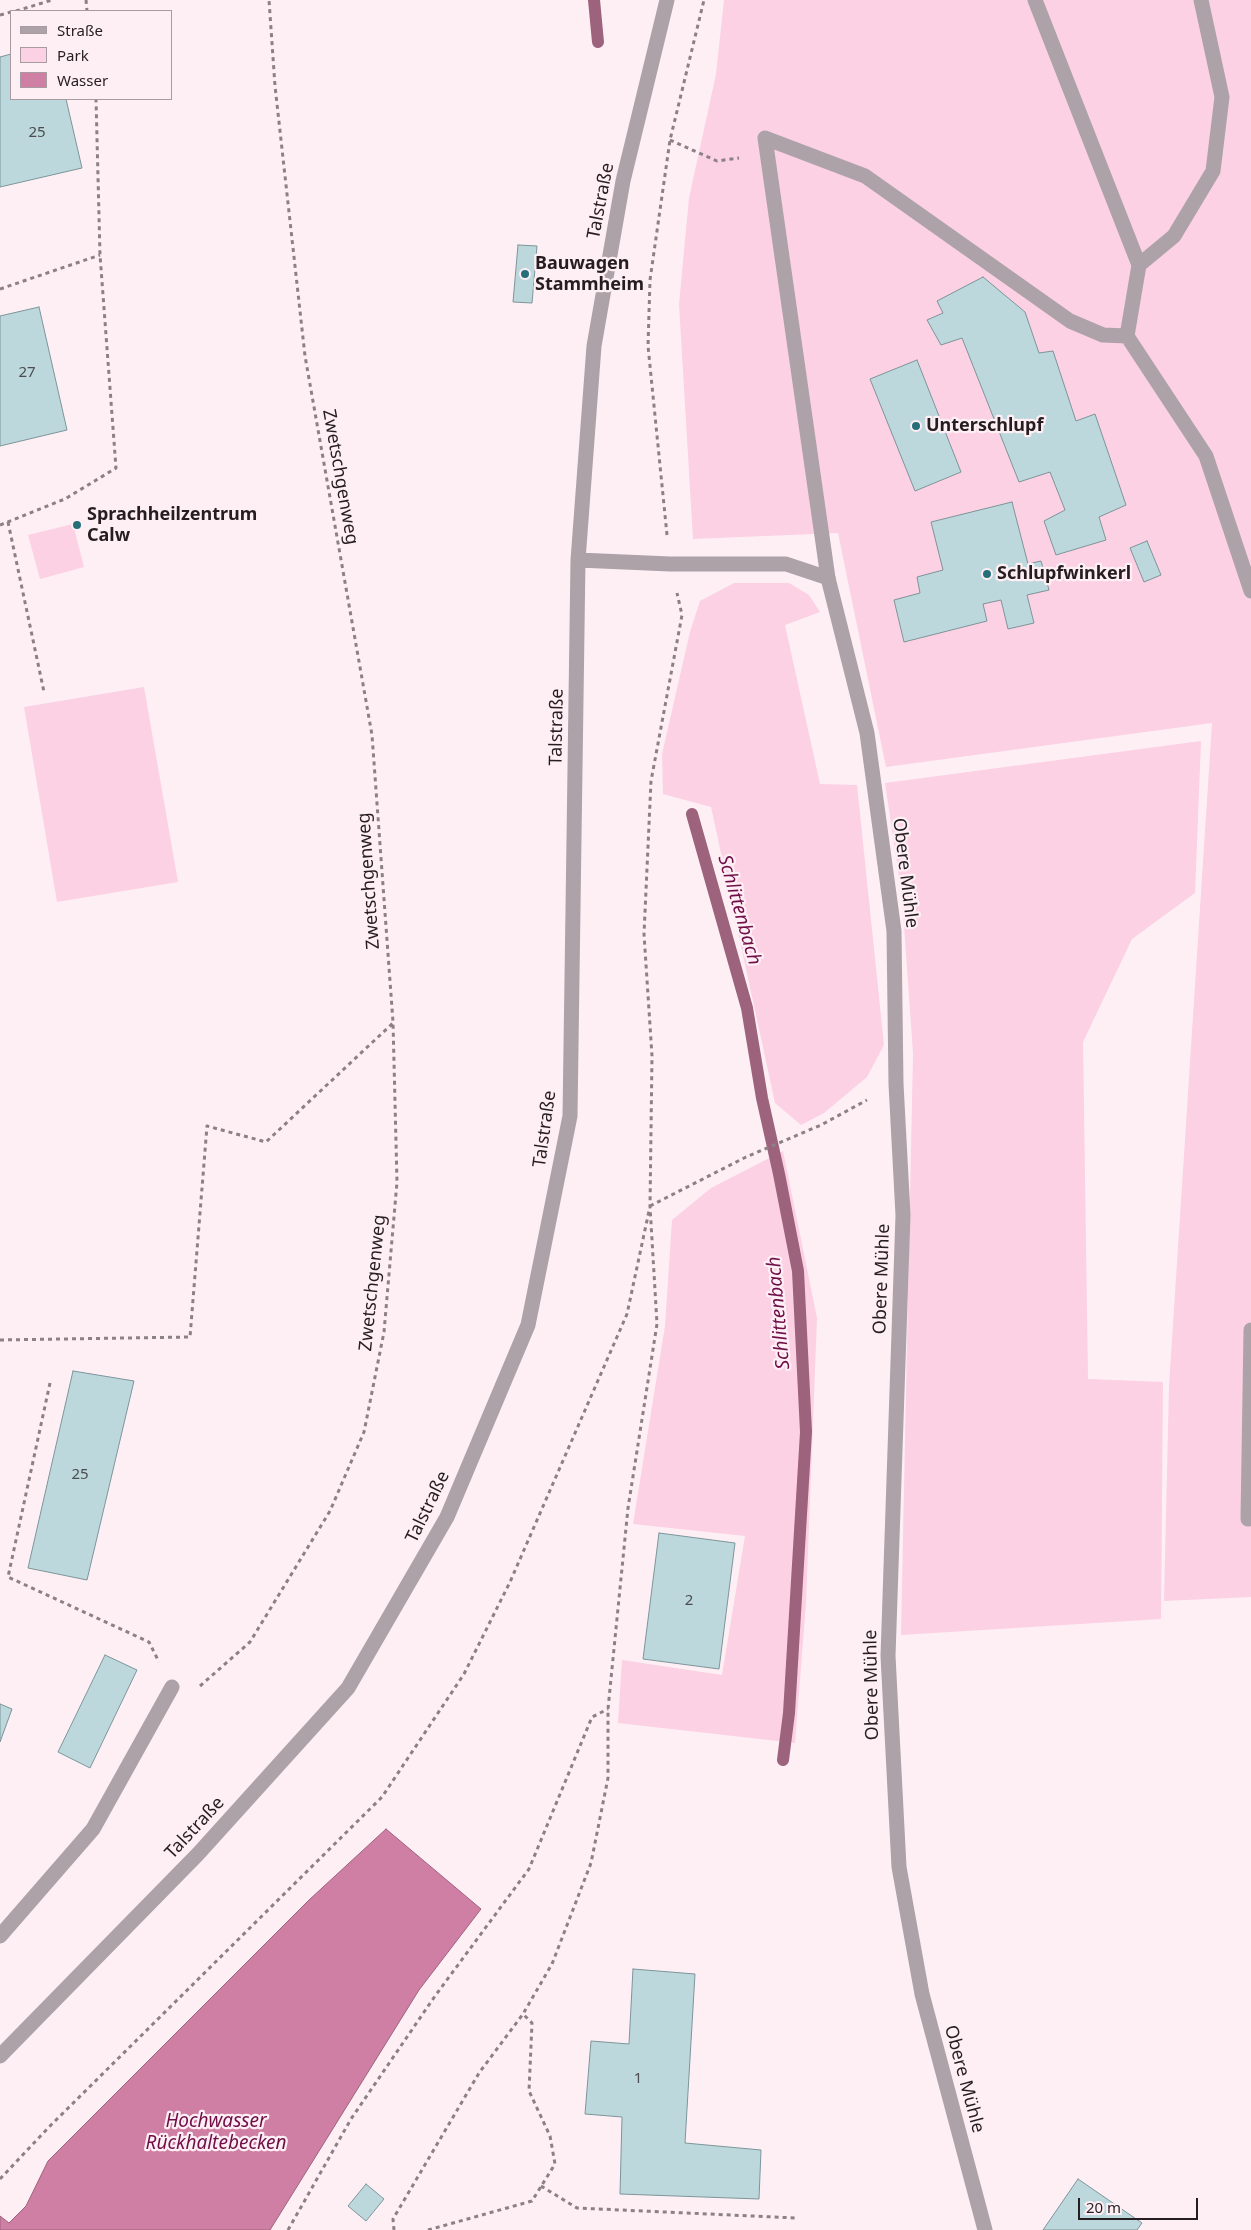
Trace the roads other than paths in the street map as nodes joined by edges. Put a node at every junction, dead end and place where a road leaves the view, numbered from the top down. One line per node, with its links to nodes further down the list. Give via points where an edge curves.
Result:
1 (667, 0): 6 (street, Talstraße, via 623,181 594,346)
2 (1036, 0): 4 (street)
3 (1201, 0): 4 (street, via 1222,97 1213,171 1174,236)
4 (1139, 265): 5 (street)
5 (1127, 336): 7 (street, Obere Mühle, via 1103,335 1070,320 865,176 766,138); 8 (street, via 1206,456)
6 (578, 560): 7 (street, via 786,564); 13 (street, Talstraße, via 570,1116 528,1325 447,1517 348,1688 198,1854)
7 (828, 578): 14 (street, Obere Mühle, via 867,733 894,931 896,1084 903,1215 888,1656 898,1867 922,1994)
8 (1251, 591)
9 (1251, 1330): 10 (street)
10 (1248, 1519)
11 (172, 1687): 12 (street, via 93,1829)
12 (0, 1936)
13 (0, 2056)
14 (984, 2230)

